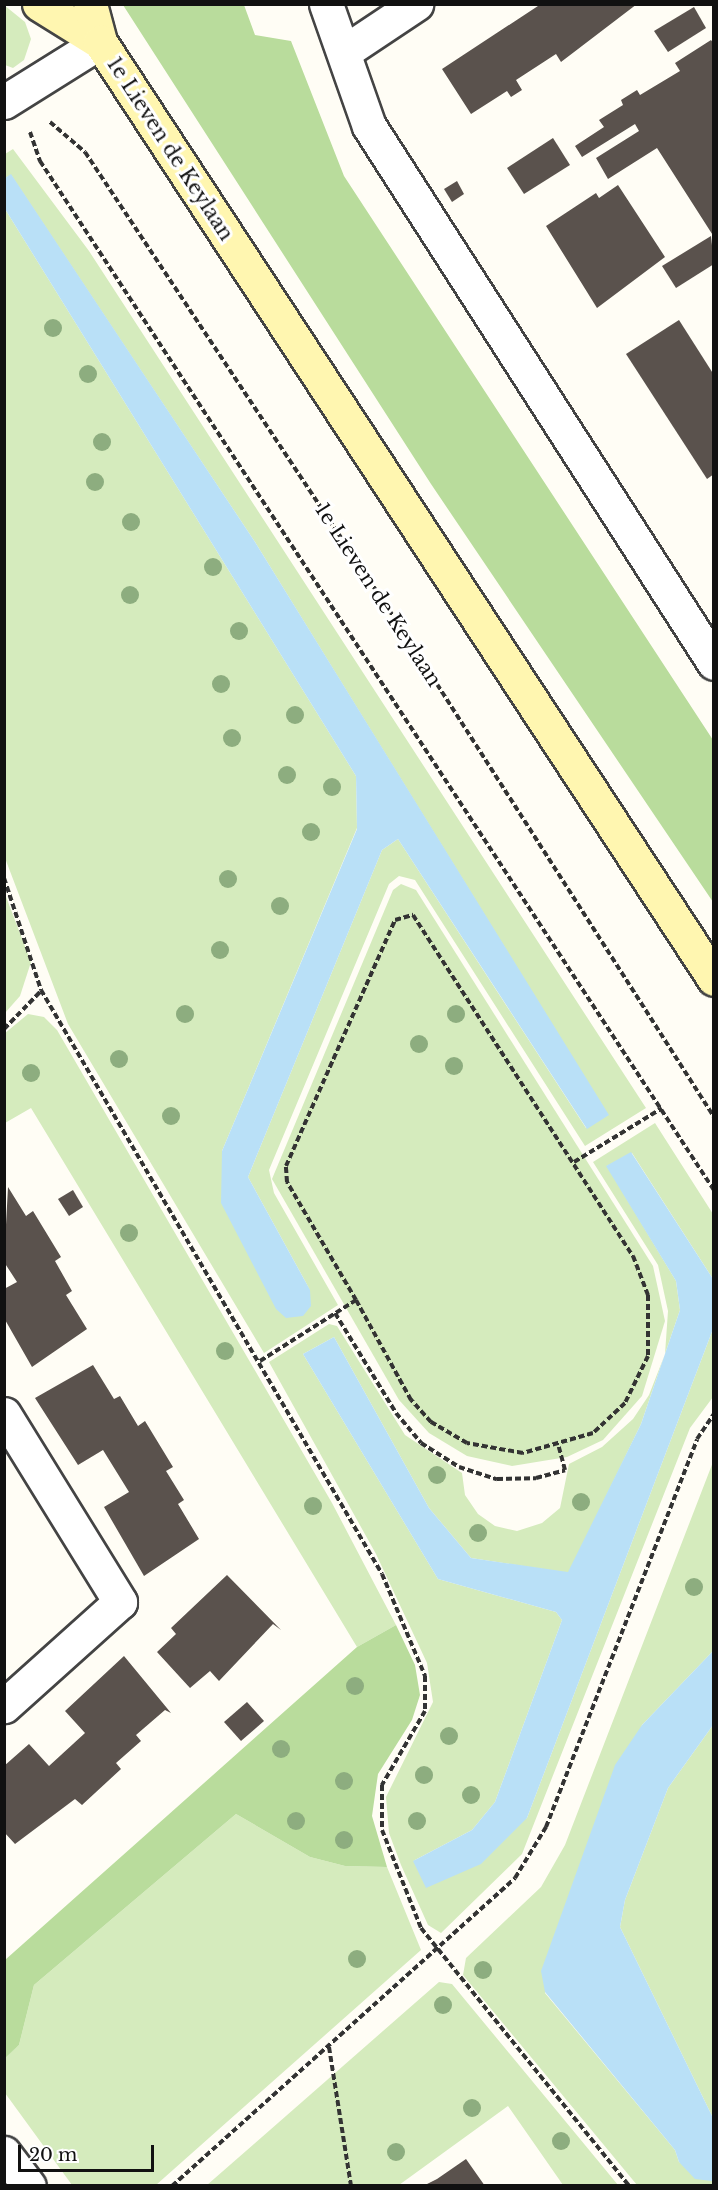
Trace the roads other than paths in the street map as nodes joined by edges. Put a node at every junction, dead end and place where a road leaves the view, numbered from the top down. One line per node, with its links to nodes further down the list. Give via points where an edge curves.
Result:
1 (39, 4): 5 (main road, 1e Lieven de Keylaan)
2 (90, 4): 5 (main road, 1e Lieven de Keylaan)
3 (326, 4): 6 (street)
4 (416, 4): 6 (street)
5 (100, 42): 7 (street); 9 (main road, 1e Lieven de Keylaan)
6 (344, 52): 8 (street, via 369,126)
7 (11, 98)
8 (714, 663)
9 (714, 979)
10 (4, 1414): 11 (street, via 120,1602)
11 (4, 1706)
12 (4, 2153): 13 (street)
13 (29, 2186)

